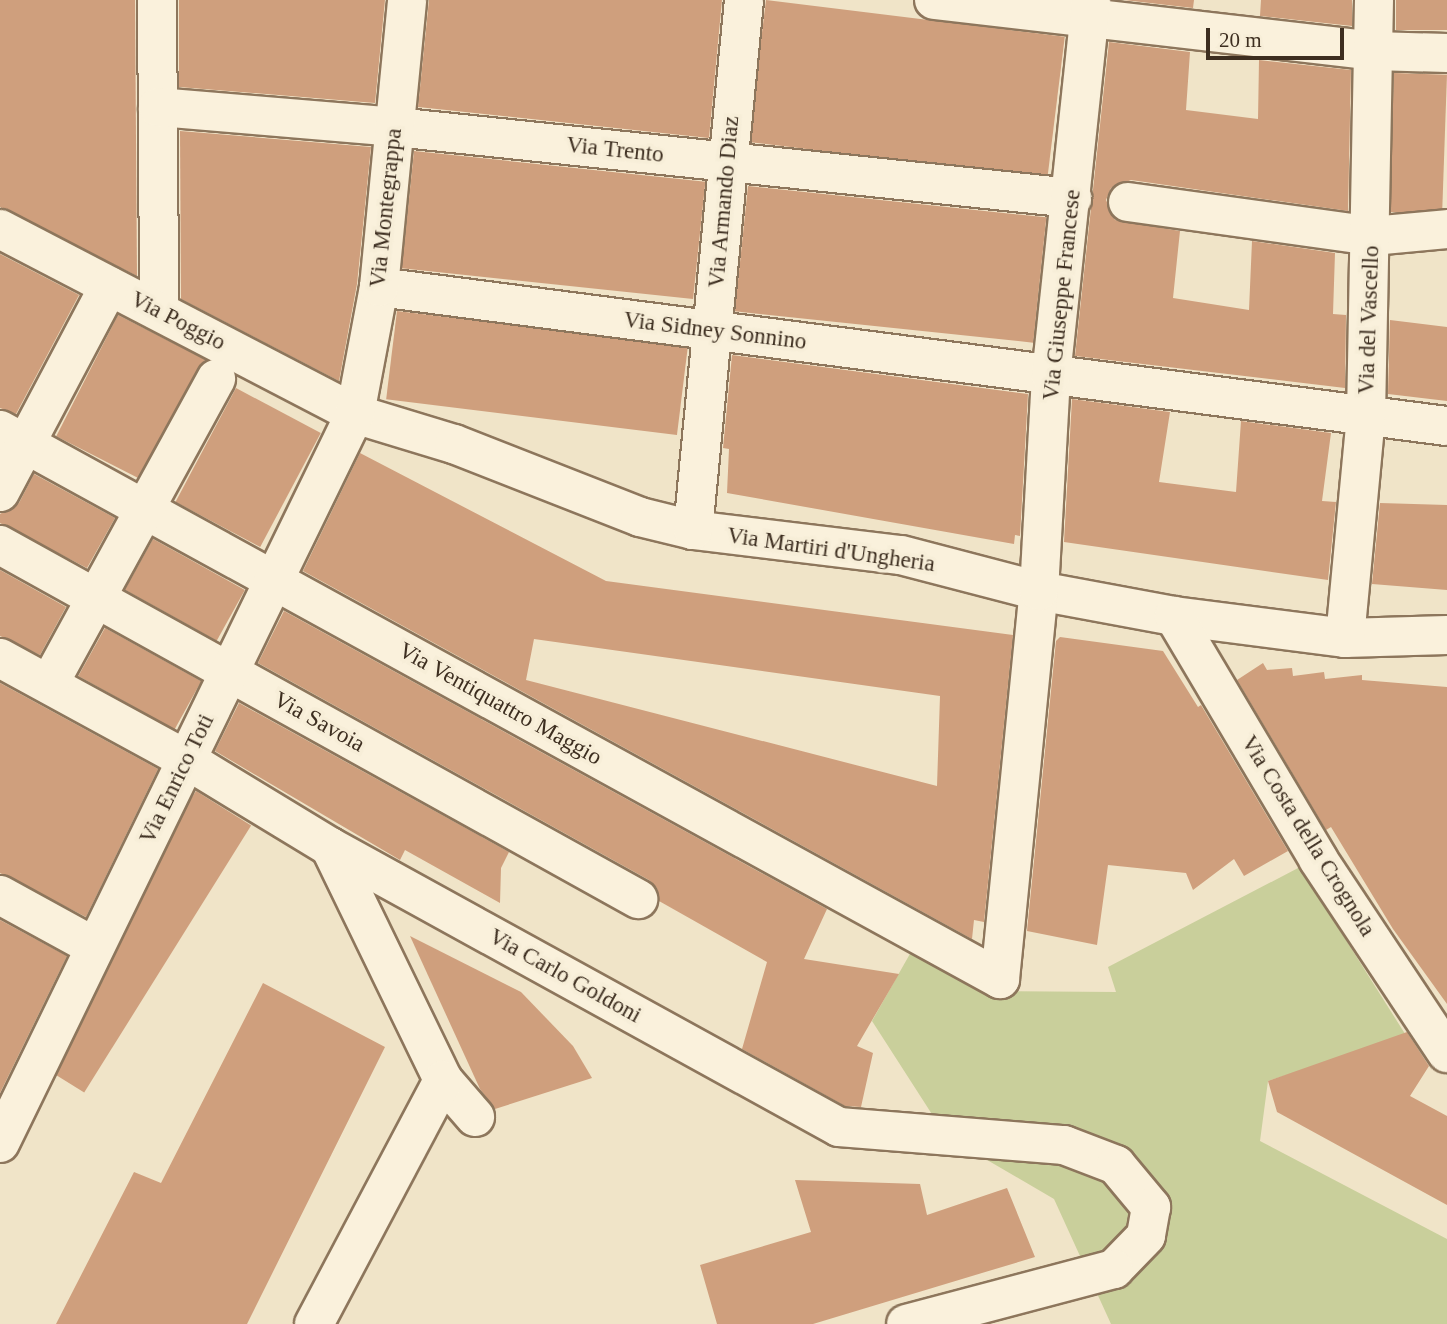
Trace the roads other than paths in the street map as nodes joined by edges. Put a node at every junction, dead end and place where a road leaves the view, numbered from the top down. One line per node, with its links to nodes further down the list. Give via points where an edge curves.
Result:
1 (157, 0): 9 (street)
2 (407, 0): 10 (street, Via Montegrappa)
3 (744, 0): 11 (street, Via Armando Diaz)
4 (934, 0): 6 (street)
5 (1374, 0): 7 (street, Via del Vascello)
6 (1090, 10): 7 (street); 12 (street, Via Giuseppe Francese)
7 (1374, 51): 8 (street); 16 (street, Via del Vascello)
8 (1447, 53)
9 (158, 107): 10 (street, Via Trento); 19 (street)
10 (395, 127): 11 (street, Via Trento); 18 (street, Via Montegrappa)
11 (726, 162): 12 (street, Via Trento); 20 (street, Via Armando Diaz)
12 (1072, 198): 21 (street, Via Giuseppe Francese)
13 (1128, 202): 16 (street)
14 (0, 229): 17 (street, Via Poggio)
15 (1447, 229): 16 (street)
16 (1372, 236): 24 (street, Via del Vascello)
17 (109, 286): 19 (street, Via Poggio); 26 (street)
18 (379, 288): 20 (street, Via Sidney Sonnino); 23 (street, Via Montegrappa)
19 (159, 311): 23 (street, Via Poggio)
20 (712, 331): 21 (street, Via Sidney Sonnino); 29 (street, Via Armando Diaz)
21 (1051, 376): 24 (street, Via Sidney Sonnino); 32 (street, Via Giuseppe Francese)
22 (216, 379): 28 (street)
23 (355, 415): 29 (street, Via Martiri d'Ungheria, via 454,444 640,517); 31 (street, Via Enrico Toti)
24 (1366, 416): 25 (street, Via Sidney Sonnino); 36 (street, Via del Vascello)
25 (1447, 426)
26 (13, 437): 27 (street); 28 (street, Via Ventiquattro Maggio)
27 (0, 492)
28 (144, 509): 31 (street, Via Ventiquattro Maggio); 33 (street)
29 (694, 530): 32 (street, Via Martiri d'Ungheria, via 901,555)
30 (0, 545): 33 (street, Via Savoia)
31 (274, 580): 38 (street, Via Enrico Toti); 45 (street, Via Ventiquattro Maggio)
32 (1039, 591): 34 (street, Via Martiri d'Ungheria); 45 (street, Via Giuseppe Francese)
33 (97, 598): 38 (street, Via Savoia); 39 (street)
34 (1174, 616): 36 (street, Via Martiri d'Ungheria); 46 (street, Via Costa della Crognola, via 1318,859)
35 (1447, 635): 36 (street, Via Martiri d'Ungheria)
36 (1345, 638)
37 (0, 658): 39 (street, Via Carlo Goldoni)
38 (230, 672): 40 (street, Via Enrico Toti); 43 (street, Via Savoia)
39 (49, 684): 40 (street, Via Carlo Goldoni)
40 (187, 760): 41 (street, Via Carlo Goldoni); 44 (street, Via Enrico Toti)
41 (330, 847): 48 (street); 52 (street, Via Carlo Goldoni, via 839,1127 1064,1145 1116,1165 1151,1207 1146,1236 1114,1269)
42 (0, 895): 44 (street)
43 (638, 900)
44 (95, 947): 47 (street, Via Enrico Toti)
45 (1000, 979)
46 (1447, 1053)
47 (14, 1077): 50 (street, Via Enrico Toti)
48 (443, 1080): 49 (street); 51 (street)
49 (475, 1117)
50 (0, 1143)
51 (314, 1324)
52 (906, 1324)

